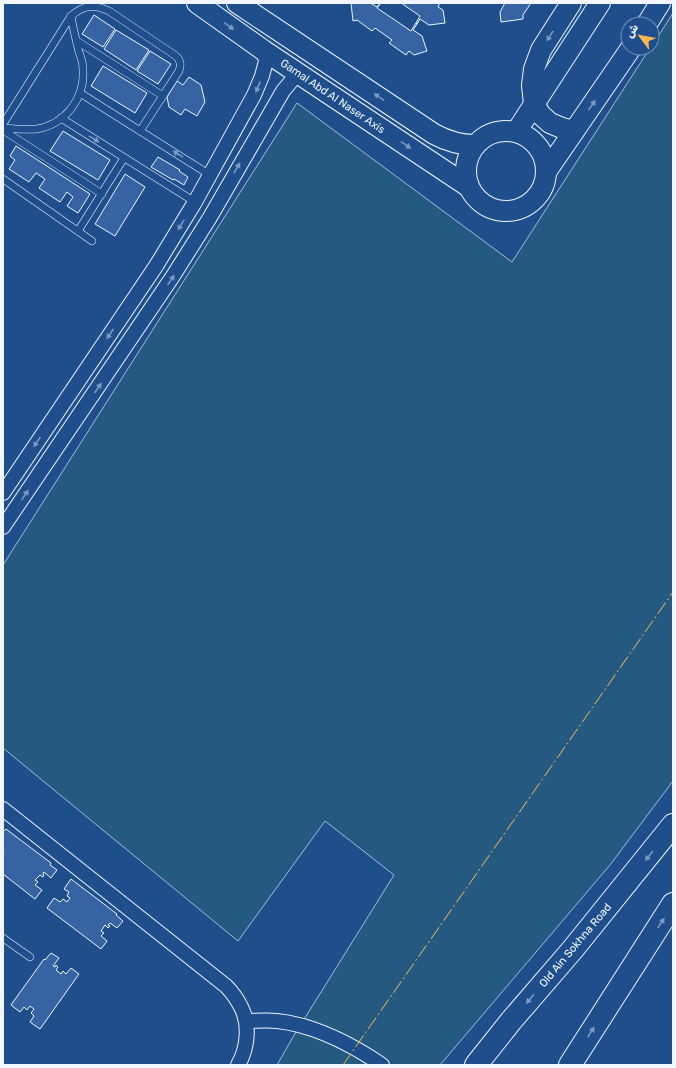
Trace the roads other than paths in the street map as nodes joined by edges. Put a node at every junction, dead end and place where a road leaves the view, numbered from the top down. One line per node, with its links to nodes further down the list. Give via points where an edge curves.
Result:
1 (197, 3): 9 (street, Gamal Abd Al Naser Axis, one-way to 9)
2 (237, 3): 21 (street, one-way to 2, via 454,143 434,134)
3 (571, 3): 14 (street, one-way to 14, via 541,50 534,69)
4 (600, 3): 14 (street)
5 (660, 3): 7 (street)
6 (70, 16): 8 (lane); 13 (lane, via 79,9 89,6 100,7 176,56 180,63 179,71); 16 (lane)
7 (652, 16)
8 (76, 41): 12 (lane, via 83,68); 13 (lane)
9 (263, 50): 11 (street, Gamal Abd Al Naser Axis); 24 (street, one-way to 24, via 266,61 262,76)
10 (626, 56): 19 (street, one-way to 10)
11 (301, 75): 26 (street, Gamal Abd Al Naser Axis, one-way to 26); 32 (street, one-way to 11, via 173,276 283,91 293,79)
12 (80, 93): 15 (lane, via 76,102); 18 (lane)
13 (163, 96): 18 (lane)
14 (534, 104): 19 (street, via 550,123); 20 (street)
15 (61, 118): 17 (lane, via 53,124 35,129); 22 (lane, one-way to 22)
16 (3, 124)
17 (3, 129): 27 (lane)
18 (140, 131): 24 (lane, one-way to 18)
19 (574, 131): 23 (street)
20 (516, 132): 21 (street, via 489,134); 23 (street, via 538,146)
21 (475, 145): 26 (street, via 467,161 466,179)
22 (124, 158): 27 (lane); 28 (lane)
23 (546, 172): 26 (street, via 536,196 530,203 514,210 487,207)
24 (210, 176): 28 (street)
25 (3, 178): 29 (lane)
26 (469, 187)
27 (102, 194): 29 (lane)
28 (195, 202): 31 (street, one-way to 31, via 152,272)
29 (78, 231): 30 (lane)
30 (92, 241)
31 (3, 492)
32 (3, 527)
33 (4, 810): 38 (street, via 226,986 242,1008)
34 (673, 825): 41 (main road, Old Ain Sokhna Road, one-way to 41)
35 (673, 904): 42 (main road, one-way to 35)
36 (3, 938): 37 (lane)
37 (30, 957)
38 (246, 1021): 39 (street, via 245,1048); 40 (street, via 276,1021 302,1026 352,1046)
39 (238, 1065)
40 (382, 1065)
41 (476, 1065)
42 (570, 1065)

